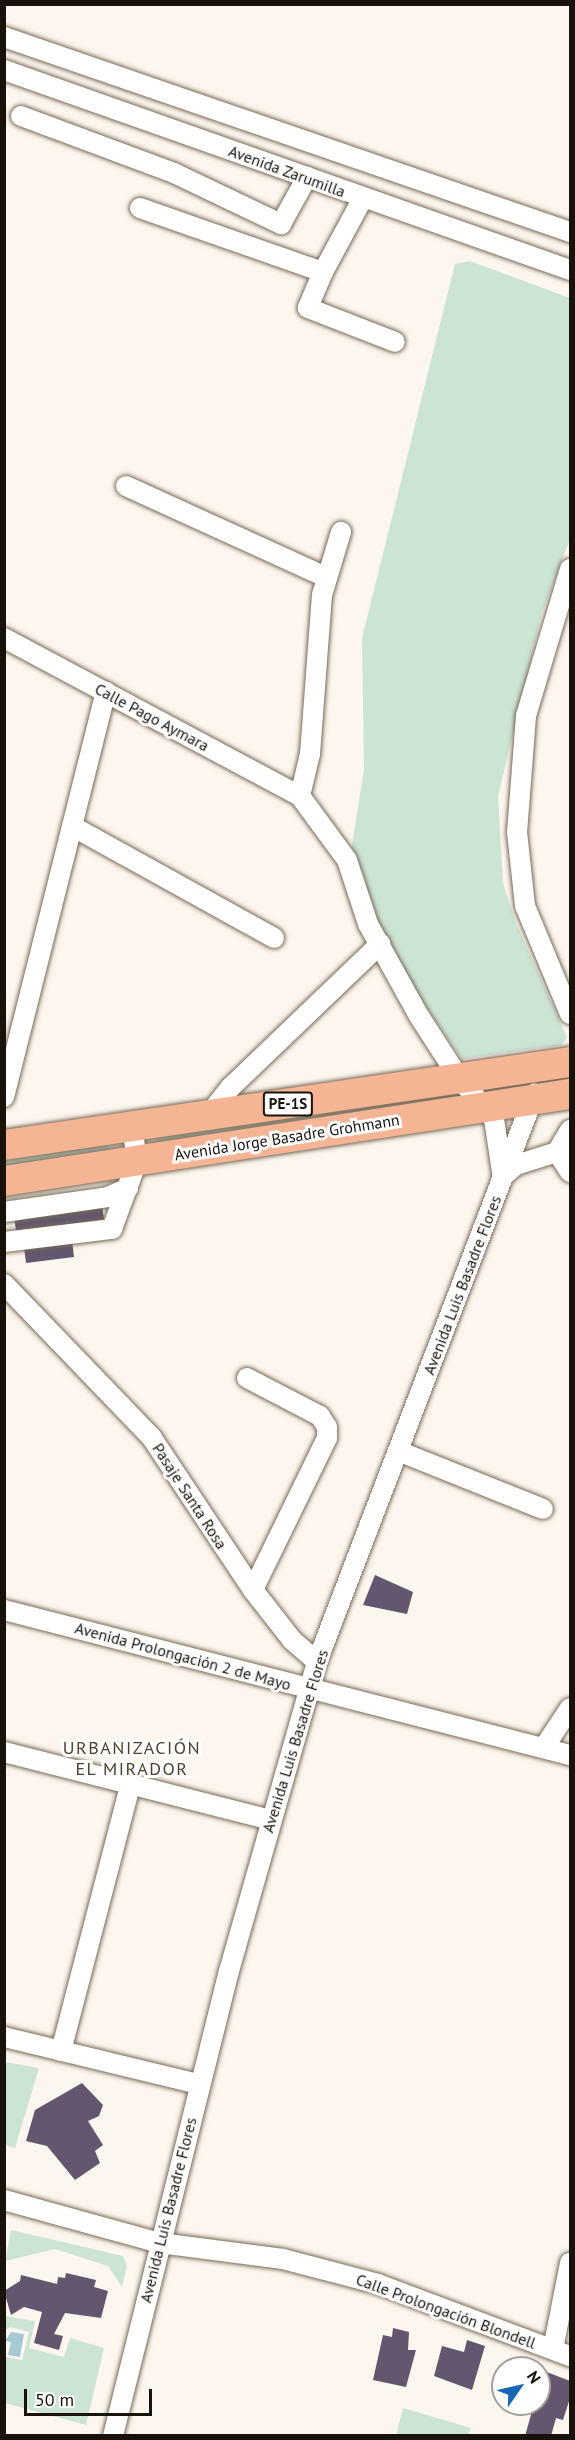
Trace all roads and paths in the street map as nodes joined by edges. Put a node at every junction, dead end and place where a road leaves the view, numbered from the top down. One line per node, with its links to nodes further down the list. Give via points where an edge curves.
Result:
1 (4, 37): 7 (street, Avenida Zarumilla)
2 (4, 70): 4 (street, Avenida Zarumilla)
3 (21, 116): 4 (street, via 174,173 281,224)
4 (307, 177): 5 (street, Avenida Zarumilla)
5 (363, 198): 8 (street, Avenida Zarumilla); 9 (street)
6 (141, 208): 9 (street)
7 (570, 232)
8 (570, 270)
9 (323, 272): 10 (street, via 308,308)
10 (395, 342)
11 (126, 486): 14 (street)
12 (341, 532): 14 (street)
13 (570, 569): 21 (street, via 526,716 518,832 525,906)
14 (326, 577): 17 (street, via 310,754)
15 (4, 638): 16 (street, Calle Pago Aymara)
16 (106, 692): 17 (street, Calle Pago Aymara); 18 (street)
17 (300, 796): 20 (street, via 346,860)
18 (72, 826): 19 (street); 26 (street)
19 (274, 938)
20 (380, 945): 24 (street); 29 (street, via 231,1087)
21 (570, 1014)
22 (570, 1062): 23 (highway, Avenida Jorge Basadre Grohmann / PE-1S)
23 (529, 1068): 24 (highway, Avenida Jorge Basadre Grohmann / PE-1S); 27 (street)
24 (459, 1078): 28 (street); 29 (highway, Avenida Jorge Basadre Grohmann / PE-1S)
25 (570, 1094): 27 (highway, Avenida Jorge Basadre Grohmann / PE-1S)
26 (4, 1097)
27 (537, 1099): 28 (highway, Avenida Jorge Basadre Grohmann / PE-1S); 36 (street, Avenida Luis Basadre Flores)
28 (484, 1107): 34 (highway, Avenida Jorge Basadre Grohmann / PE-1S); 36 (street, via 499,1137)
29 (208, 1116): 30 (highway, Avenida Jorge Basadre Grohmann / PE-1S)
30 (132, 1127): 32 (highway, Avenida Jorge Basadre Grohmann / PE-1S); 34 (street)
31 (570, 1131): 33 (street)
32 (4, 1145)
33 (557, 1152): 35 (street); 36 (street, via 516,1165)
34 (137, 1161): 37 (highway, Avenida Jorge Basadre Grohmann / PE-1S); 38 (street)
35 (570, 1172)
36 (502, 1177): 43 (street, Avenida Luis Basadre Flores)
37 (4, 1181)
38 (128, 1188): 39 (street, via 108,1197); 40 (street, via 117,1224 106,1233)
39 (4, 1212)
40 (4, 1242)
41 (4, 1284): 45 (street, Pasaje Santa Rosa, via 152,1438)
42 (247, 1378): 45 (street, via 321,1416 327,1427 327,1438)
43 (399, 1450): 44 (street); 47 (street, Avenida Luis Basadre Flores)
44 (543, 1509)
45 (253, 1590): 47 (street, Pasaje Santa Rosa, via 292,1640)
46 (4, 1610): 48 (street, Avenida Prolongación 2 de Mayo)
47 (317, 1662): 48 (street, Avenida Luis Basadre Flores)
48 (309, 1690): 50 (street, Avenida Prolongación 2 de Mayo); 54 (street, Avenida Luis Basadre Flores)
49 (570, 1708): 50 (street)
50 (544, 1746): 52 (street, Avenida Prolongación 2 de Mayo)
51 (4, 1752): 53 (street)
52 (570, 1755)
53 (131, 1783): 54 (street); 56 (street)
54 (271, 1820): 57 (street, Avenida Luis Basadre Flores)
55 (4, 2037): 56 (street)
56 (62, 2051): 57 (street)
57 (199, 2084): 59 (street, Avenida Luis Basadre Flores)
58 (4, 2200): 59 (street, Calle Prolongación Blondell)
59 (160, 2243): 61 (street, Calle Prolongación Blondell, via 283,2259 378,2284); 62 (street, Avenida Luis Basadre Flores)
60 (570, 2263): 61 (street)
61 (562, 2352)
62 (113, 2436)

